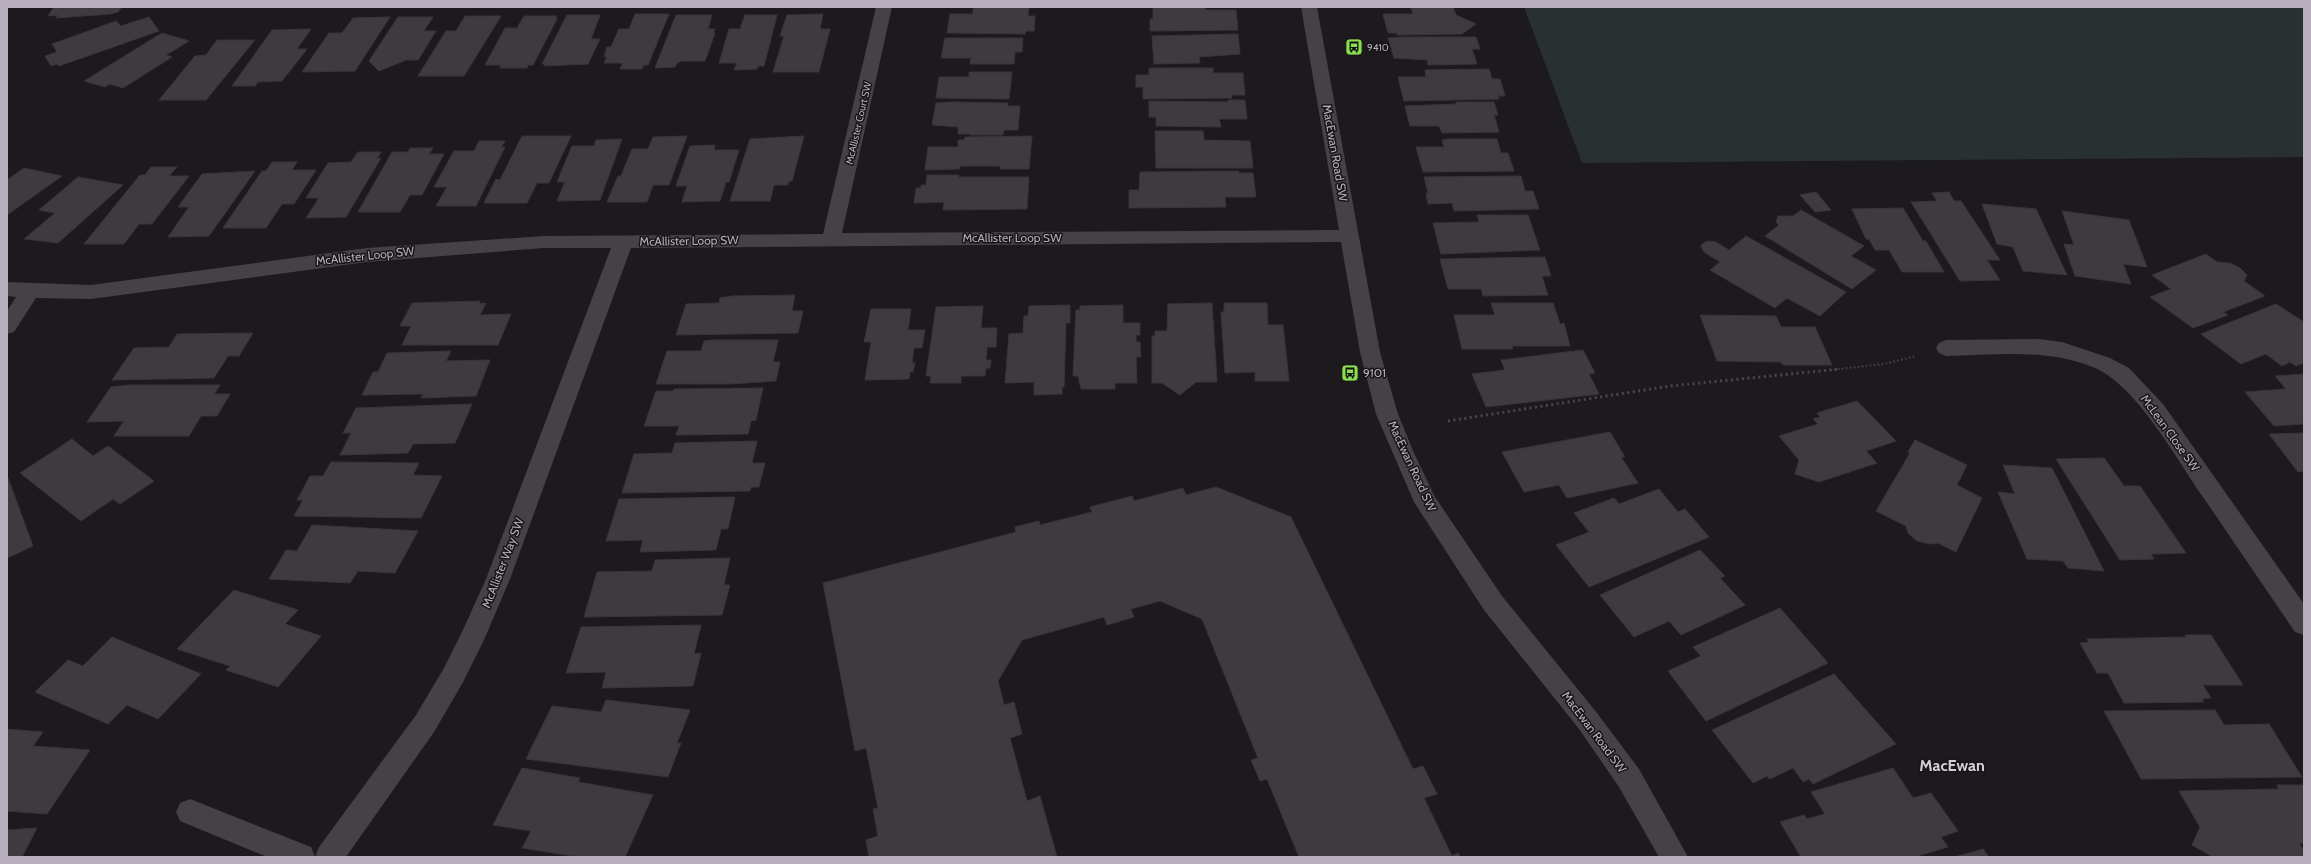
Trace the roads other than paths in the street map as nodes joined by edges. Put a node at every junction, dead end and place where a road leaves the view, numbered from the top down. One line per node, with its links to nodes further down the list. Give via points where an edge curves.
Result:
1 (884, 7): 4 (street, McAllister Court SW)
2 (1310, 7): 3 (street, MacEwan Road SW)
3 (1350, 236): 4 (street, McAllister Loop SW); 14 (street, MacEwan Road SW, via 1370,352 1387,414 1426,502 1493,603 1588,721 1629,778)
4 (831, 239): 5 (street, McAllister Loop SW)
5 (622, 242): 7 (street, McAllister Loop SW, via 544,242 425,250 345,258 91,292); 13 (street, McAllister Way SW, via 498,579 477,628 453,677 422,728)
6 (7, 288): 7 (street, McAllister Loop SW)
7 (30, 291): 8 (street)
8 (7, 327)
9 (1946, 348): 10 (street, McLean Close SW, via 2039,347 2062,350 2103,363 2122,374 2156,410)
10 (2304, 624)
11 (190, 812): 12 (street)
12 (301, 857)
13 (329, 857)
14 (1674, 857)

